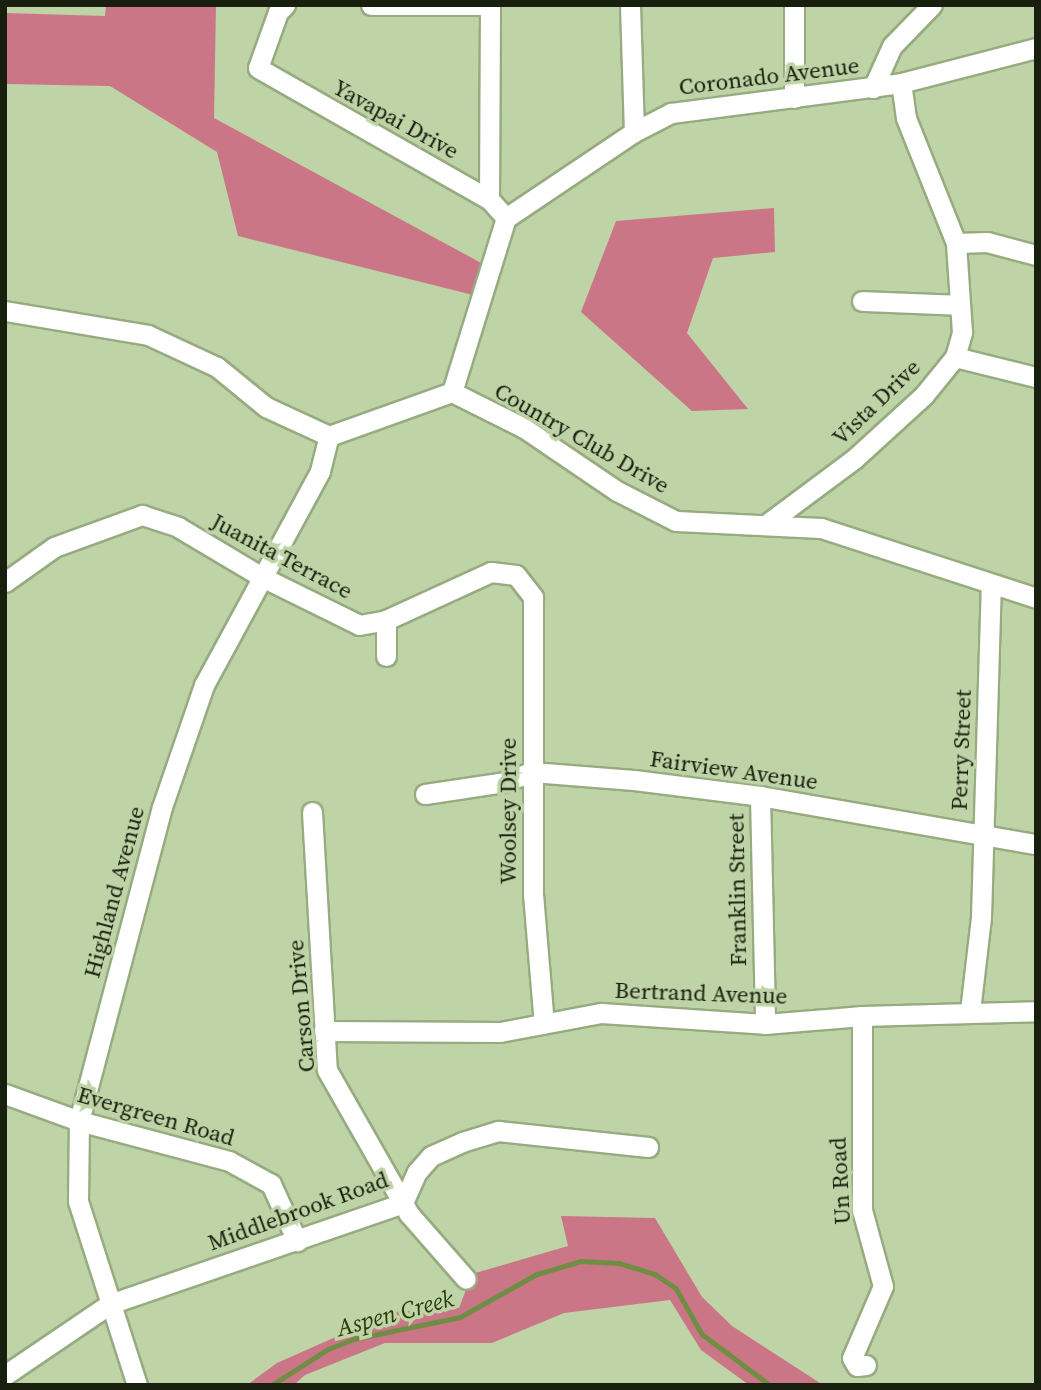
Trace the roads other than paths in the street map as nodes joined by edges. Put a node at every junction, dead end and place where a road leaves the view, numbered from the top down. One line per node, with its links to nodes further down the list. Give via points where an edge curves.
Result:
1 (285, 5): 12 (street, Yavapai Drive, via 278,12 258,68)
2 (371, 5): 3 (street)
3 (490, 5): 12 (street)
4 (630, 5): 11 (street)
5 (794, 5): 10 (street)
6 (932, 5): 9 (street, via 892,47)
7 (1034, 49): 8 (street, Coronado Avenue)
8 (901, 83): 9 (street, Coronado Avenue); 14 (street, Vista Drive, via 906,118)
9 (873, 88): 10 (street, Coronado Avenue)
10 (794, 99): 11 (street, Coronado Avenue, via 671,113)
11 (634, 132): 13 (street, Coronado Avenue)
12 (489, 199): 13 (street, Yavapai Drive)
13 (506, 218): 21 (street)
14 (956, 243): 15 (street, via 987,242); 17 (street, Vista Drive)
15 (1036, 256)
16 (862, 301): 17 (street)
17 (960, 305): 19 (street, Vista Drive, via 962,332)
18 (5, 311): 22 (street, via 148,335 217,367 266,407)
19 (954, 357): 20 (street); 23 (street, Vista Drive, via 924,395 854,459)
20 (1036, 377)
21 (452, 392): 22 (street); 23 (street, Country Club Drive, via 524,428 617,491 676,521 715,526)
22 (329, 436): 24 (street, Highland Avenue, via 320,471)
23 (768, 523): 26 (street, Country Club Drive, via 821,528)
24 (262, 577): 25 (street, Juanita Terrace, via 178,527 142,515 54,547); 29 (street, Juanita Terrace, via 359,625); 44 (street, Highland Avenue, via 204,685 162,807)
25 (5, 582)
26 (990, 585): 28 (street, Country Club Drive); 35 (street, Perry Street)
27 (533, 597): 29 (street, Juanita Terrace, via 516,575 491,572); 31 (street, Woolsey Drive)
28 (1036, 598)
29 (386, 620): 30 (street)
30 (386, 656)
31 (532, 772): 32 (street, Fairview Avenue, via 504,782); 33 (street, Fairview Avenue); 40 (street, Woolsey Drive, via 533,894)
32 (425, 794)
33 (760, 796): 35 (street, Fairview Avenue); 41 (street, Franklin Street)
34 (312, 812): 42 (street, Carson Drive)
35 (982, 834): 36 (street, Fairview Avenue); 37 (street, Perry Street, via 981,917)
36 (1036, 844)
37 (970, 1011): 38 (street, Bertrand Avenue); 39 (street, Bertrand Avenue)
38 (1036, 1011)
39 (862, 1016): 41 (street, Bertrand Avenue); 50 (street, Un Road, via 862,1210 883,1286 852,1358 858,1366)
40 (544, 1024): 41 (street, Bertrand Avenue, via 601,1013); 42 (street, Bertrand Avenue, via 500,1032)
41 (765, 1024)
42 (324, 1031): 46 (street, Carson Drive, via 327,1070)
43 (5, 1094): 44 (street, Evergreen Road)
44 (79, 1121): 47 (street, Evergreen Road, via 229,1161 271,1184); 49 (street, Highland Avenue, via 78,1202)
45 (648, 1147): 46 (street, Middlebrook Road, via 498,1131 430,1156)
46 (403, 1203): 47 (street, Middlebrook Road); 48 (street, Carson Drive)
47 (296, 1241): 49 (street, Middlebrook Road)
48 (466, 1279)
49 (110, 1304): 51 (street, Middlebrook Road); 52 (street, Highland Avenue)
50 (866, 1364)
51 (5, 1376)
52 (137, 1385)

